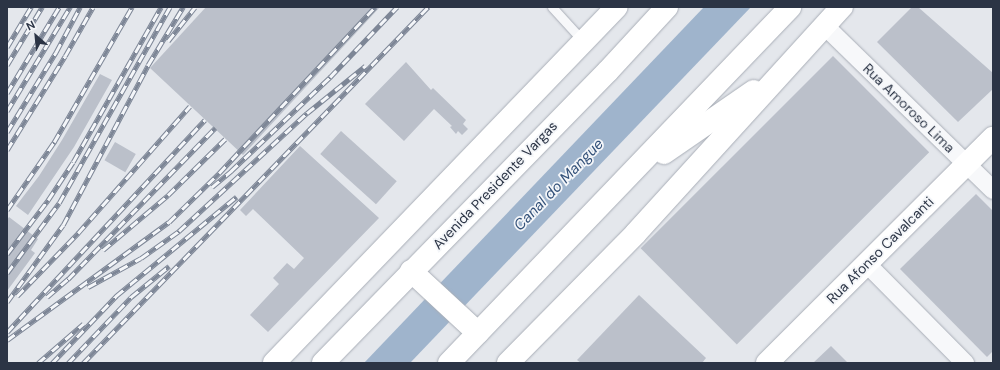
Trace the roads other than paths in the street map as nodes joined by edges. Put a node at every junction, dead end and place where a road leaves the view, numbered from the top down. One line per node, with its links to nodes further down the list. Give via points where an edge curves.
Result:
1 (552, 7): 7 (lane)
2 (617, 7): 7 (main road)
3 (667, 7): 14 (main road, Avenida Presidente Vargas, via 608,71)
4 (790, 7): 11 (main road)
5 (842, 7): 6 (main road)
6 (825, 26): 8 (main road); 10 (street, Rua Amoroso Lima)
7 (584, 42): 17 (main road)
8 (787, 68): 11 (main road); 16 (main road)
9 (993, 138): 10 (main road, Rua Afonso Cavalcanti)
10 (966, 164): 12 (street, Rua Amoroso Lima); 13 (main road, Rua Afonso Cavalcanti)
11 (627, 179): 15 (main road)
12 (993, 190)
13 (866, 263): 20 (main road, Rua Afonso Cavalcanti); 21 (street)
14 (411, 271): 15 (main road); 18 (main road, Avenida Presidente Vargas)
15 (478, 333): 19 (main road)
16 (514, 361)
17 (274, 363)
18 (323, 363)
19 (449, 363)
20 (767, 363)
21 (965, 363)

